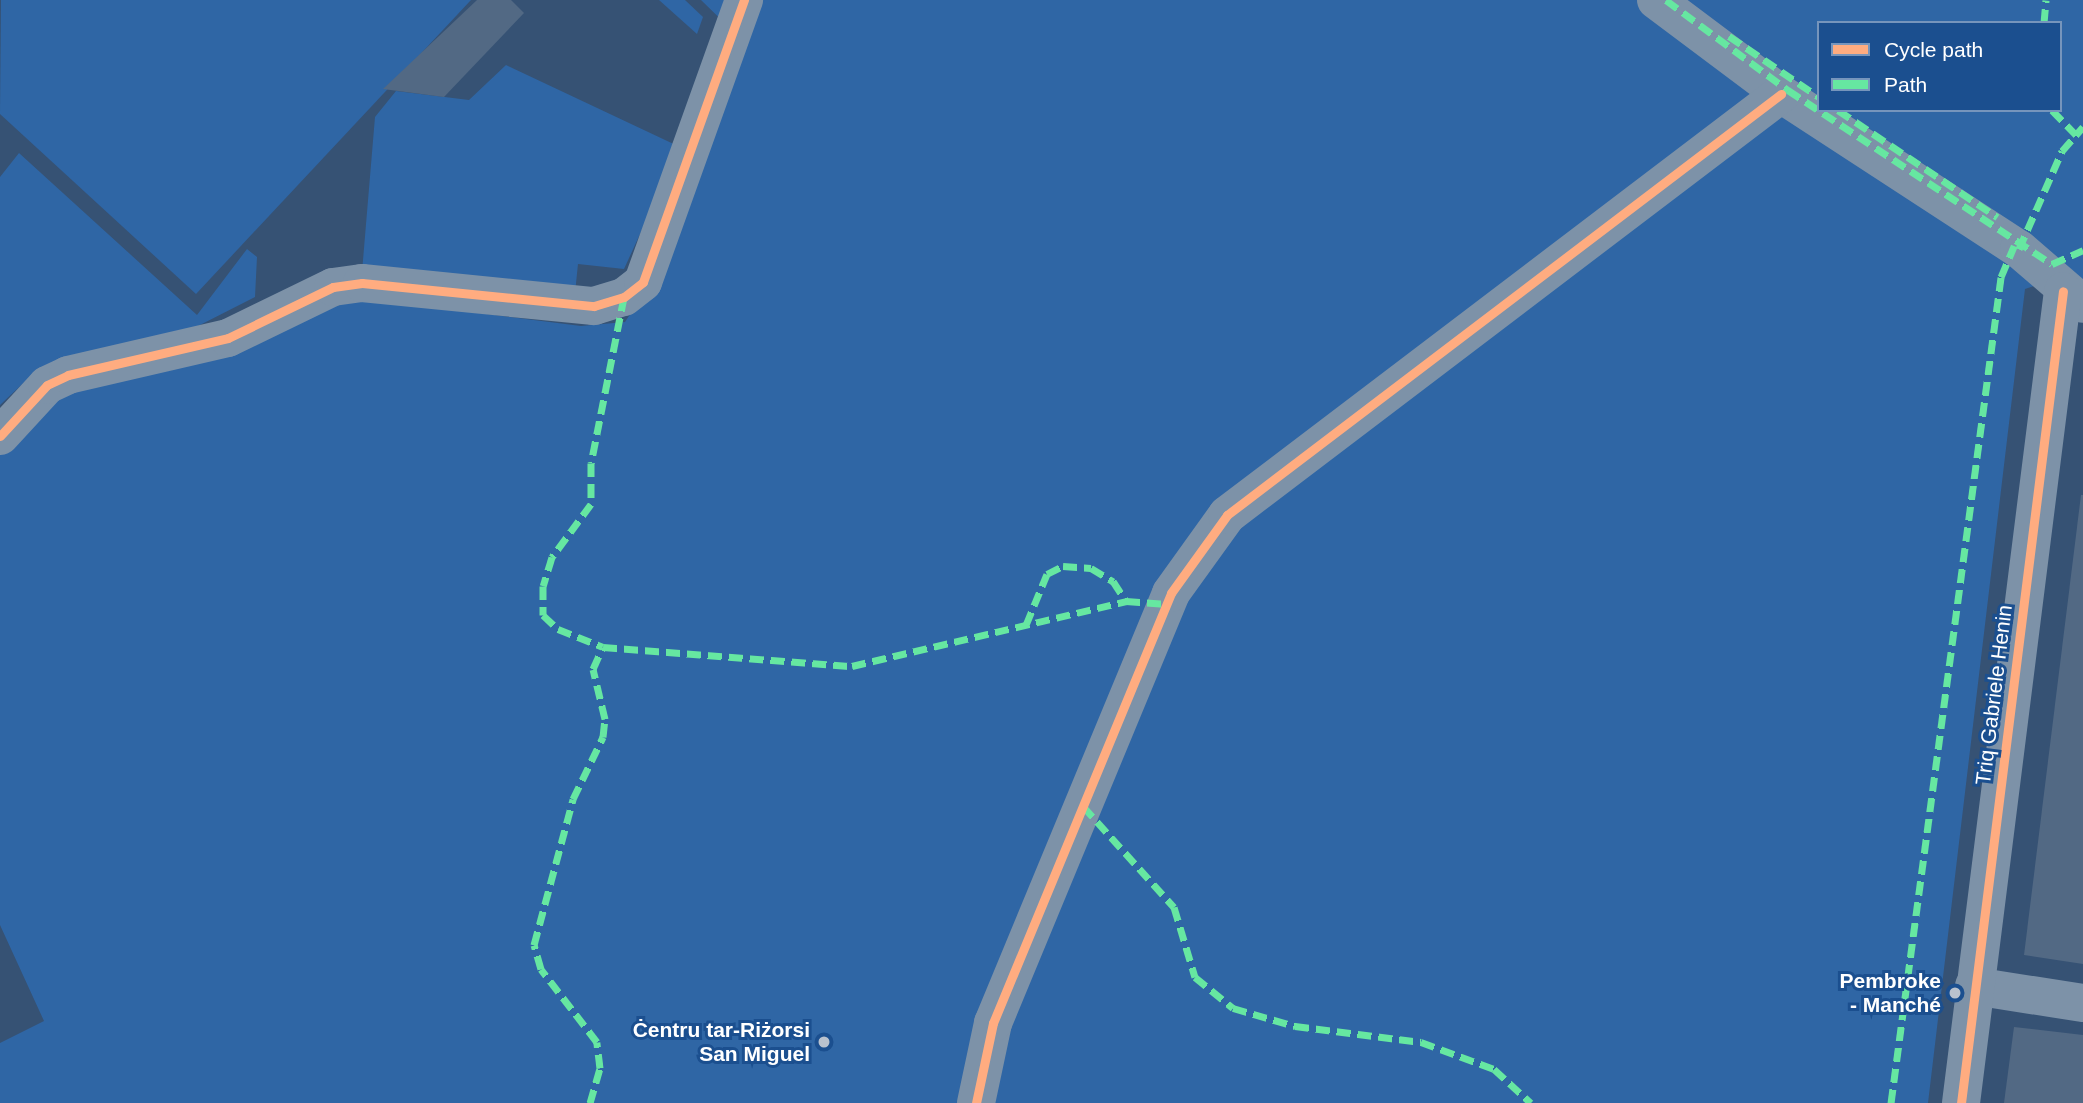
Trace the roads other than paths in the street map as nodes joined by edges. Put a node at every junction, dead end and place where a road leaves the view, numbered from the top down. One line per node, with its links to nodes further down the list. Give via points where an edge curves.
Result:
1 (744, 0): 5 (street, via 643,282 624,297 594,306 362,283 333,287 228,338 68,375 47,385)
2 (1656, 0): 3 (street)
3 (1781, 94): 4 (street, via 2019,249); 8 (street, via 1227,514 1171,593 993,1023)
4 (2073, 298): 6 (street, Triq Gabriele Henin)
5 (0, 436)
6 (1974, 986): 7 (street); 9 (street, Triq Gabriele Henin)
7 (2083, 1003)
8 (976, 1103)
9 (1961, 1103)

